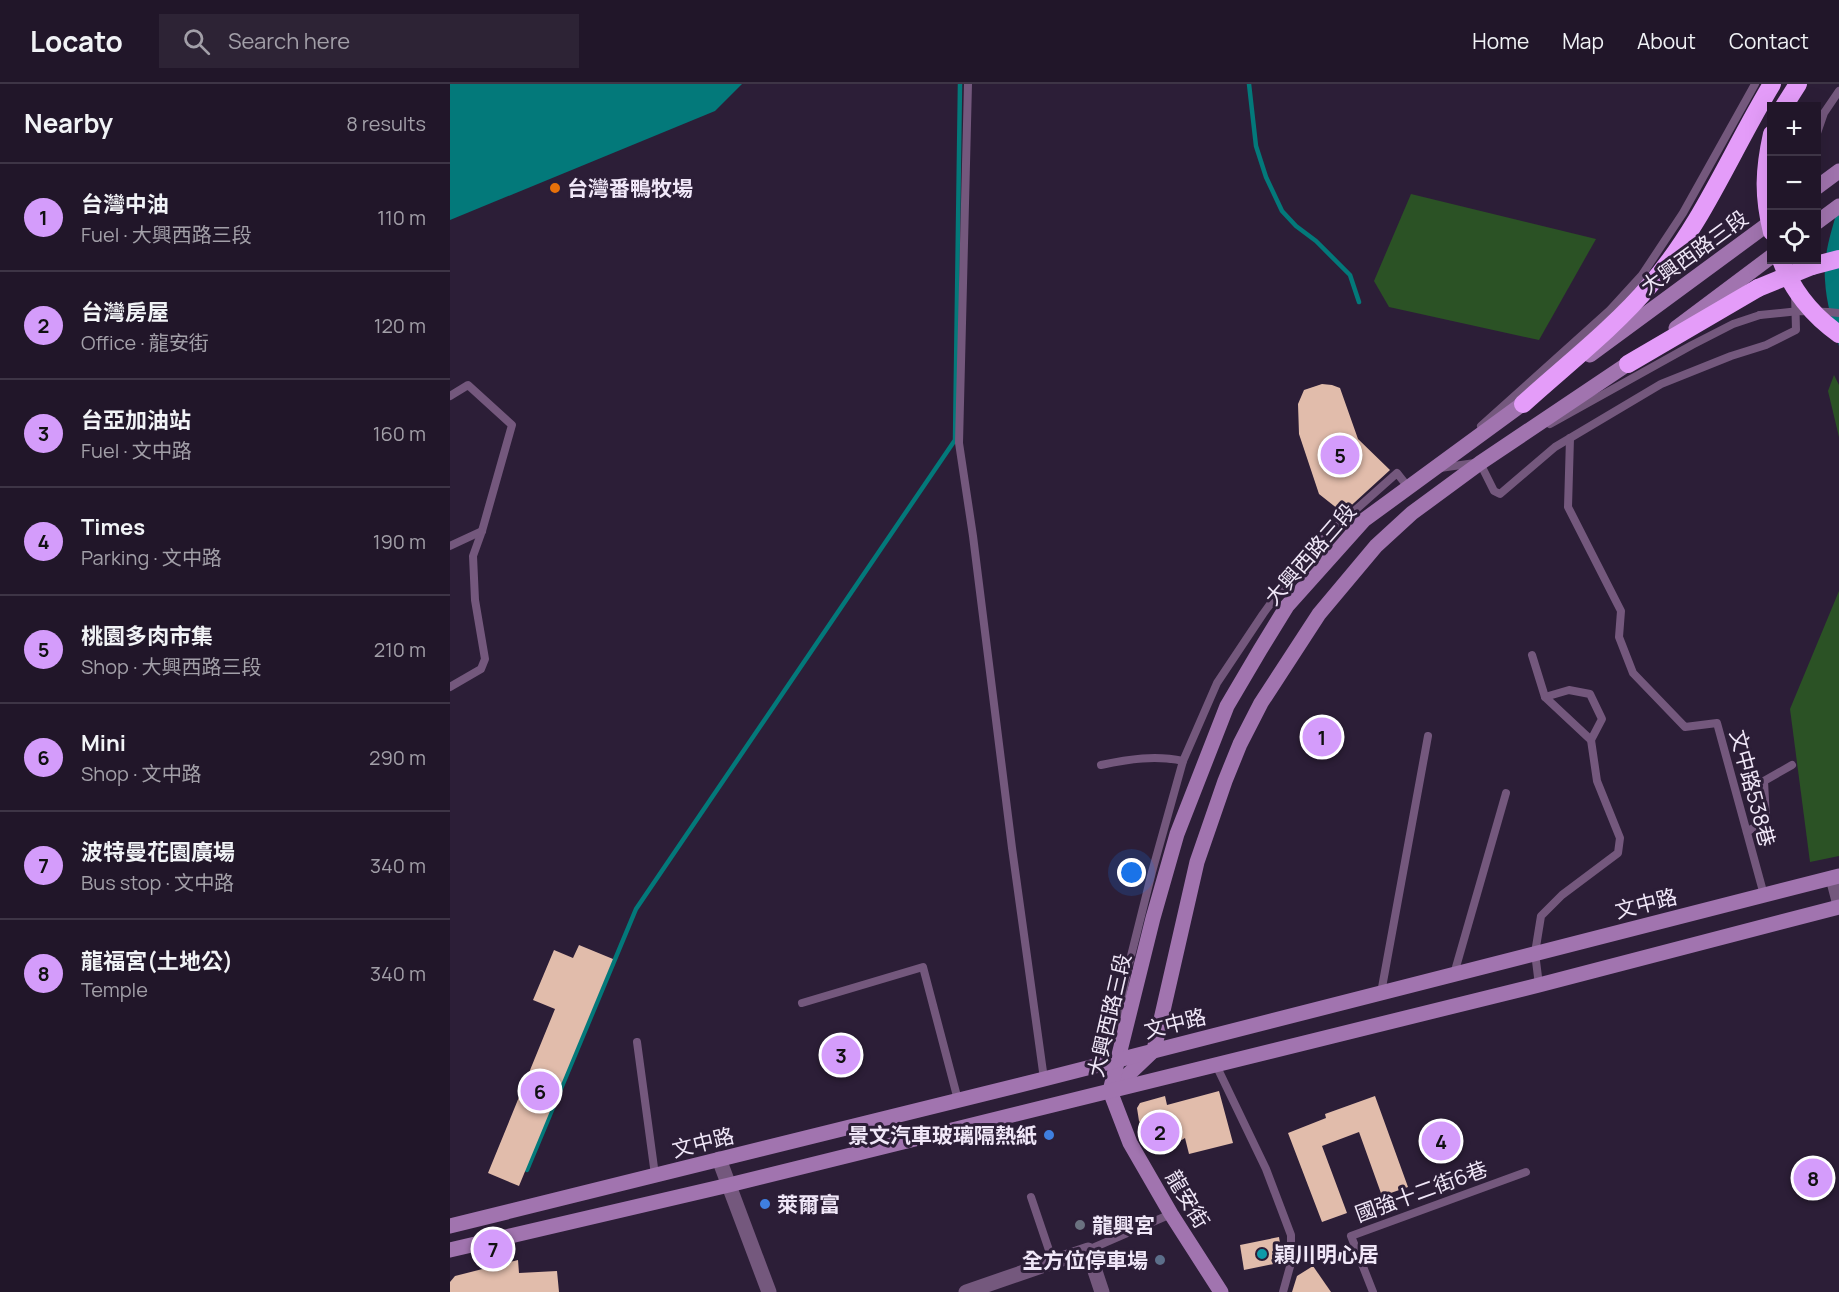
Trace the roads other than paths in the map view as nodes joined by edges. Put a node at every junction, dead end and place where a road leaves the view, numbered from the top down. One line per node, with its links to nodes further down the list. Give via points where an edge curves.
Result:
1 (968, 84): 54 (lane, via 959,443)
2 (1755, 84): 26 (lane, via 1683,213 1642,275 1610,310)
3 (1772, 84): 23 (highway, via 1697,219 1651,284)
4 (1798, 84): 6 (highway)
5 (1839, 91): 7 (lane)
6 (1787, 102)
7 (1821, 122)
8 (1767, 156): 12 (highway, bridge, via 1764,190)
9 (1839, 171): 10 (street)
10 (1821, 184)
11 (1839, 206): 13 (street)
12 (1768, 210)
13 (1821, 219)
14 (1767, 225): 23 (street, 大興西路三段)
15 (1839, 259): 21 (highway, bridge, via 1758,288)
16 (1767, 260): 21 (street)
17 (1783, 264): 20 (highway, bridge, via 1797,291)
18 (1794, 264): 24 (lane, via 1796,330 1661,384)
19 (1839, 313): 25 (lane, bridge, via 1799,311 1760,315 1733,324)
20 (1839, 334)
21 (1628, 364): 25 (street)
22 (450, 396): 28 (lane, via 468,385 512,425)
23 (1523, 404): 26 (street, 大興西路三段)
24 (1570, 438): 25 (lane, via 1500,494 1494,491); 39 (lane, 文中路538巷, via 1569,507 1621,611 1619,637 1633,673 1685,727 1717,723)
25 (1480, 463): 26 (lane); 51 (street, via 1412,513 1376,546 1319,614 1261,703 1225,781 1197,862)
26 (1434, 469): 27 (street, 大興西路三段)
27 (1408, 487): 35 (lane, via 1397,473 1307,553 1217,683); 49 (street, 大興西路三段, via 1364,520 1287,606 1227,706 1177,834)
28 (482, 531): 29 (lane); 31 (lane, via 473,556 475,600 485,659 481,669)
29 (450, 546)
30 (1532, 656): 32 (lane)
31 (450, 687)
32 (1545, 697): 34 (lane); 34 (lane, via 1569,690 1590,694 1602,718)
33 (1428, 736): 47 (lane)
34 (1591, 740): 44 (lane, via 1597,781 1620,838 1618,853 1540,916)
35 (1184, 761): 36 (lane, via 1166,757); 49 (lane, via 1127,972 1118,1018)
36 (1101, 765)
37 (1792, 765): 39 (lane, via 1764,781 1766,819)
38 (1506, 793): 45 (lane)
39 (1747, 832): 41 (lane, 文中路538巷)
40 (1836, 877): 41 (street, 文中路); 42 (street)
41 (1764, 895): 44 (street, 文中路)
42 (1839, 901)
43 (1839, 907): 46 (street)
44 (1535, 953): 45 (street, 文中路); 46 (lane)
45 (1454, 974): 47 (street, 文中路)
46 (1539, 985): 53 (street)
47 (1381, 993): 51 (street, 文中路)
48 (802, 1003): 56 (lane, via 923,967)
49 (1126, 1032): 52 (street, 大興西路三段)
50 (637, 1042): 59 (lane)
51 (1154, 1050): 52 (street, 文中路); 55 (street, 大興西路三段)
52 (1119, 1058): 54 (street, 文中路); 55 (street, 大興西路三段)
53 (1216, 1065): 55 (street); 73 (lane, via 1266,1169 1291,1235 1291,1263)
54 (1044, 1079): 56 (street, 文中路)
55 (1110, 1090): 60 (street); 62 (street, 龍安街, via 1130,1143)
56 (958, 1100): 57 (street, 文中路)
57 (719, 1160): 59 (street, 文中路); 60 (street)
58 (1526, 1172): 74 (lane, 國強十二街6巷, via 1351,1236)
59 (655, 1175): 63 (street, 文中路)
60 (729, 1185): 65 (street); 69 (street)
61 (1031, 1197): 68 (lane)
62 (1171, 1214): 67 (lane); 72 (street, 龍安街)
63 (477, 1219): 64 (street, 文中路); 65 (street)
64 (450, 1226)
65 (483, 1241): 66 (street)
66 (450, 1250)
67 (1088, 1250): 68 (street); 71 (street)
68 (1053, 1262): 70 (street)
69 (765, 1291)
70 (966, 1292)
71 (1102, 1292)
72 (1221, 1292)
73 (1283, 1292)
74 (1373, 1292)

